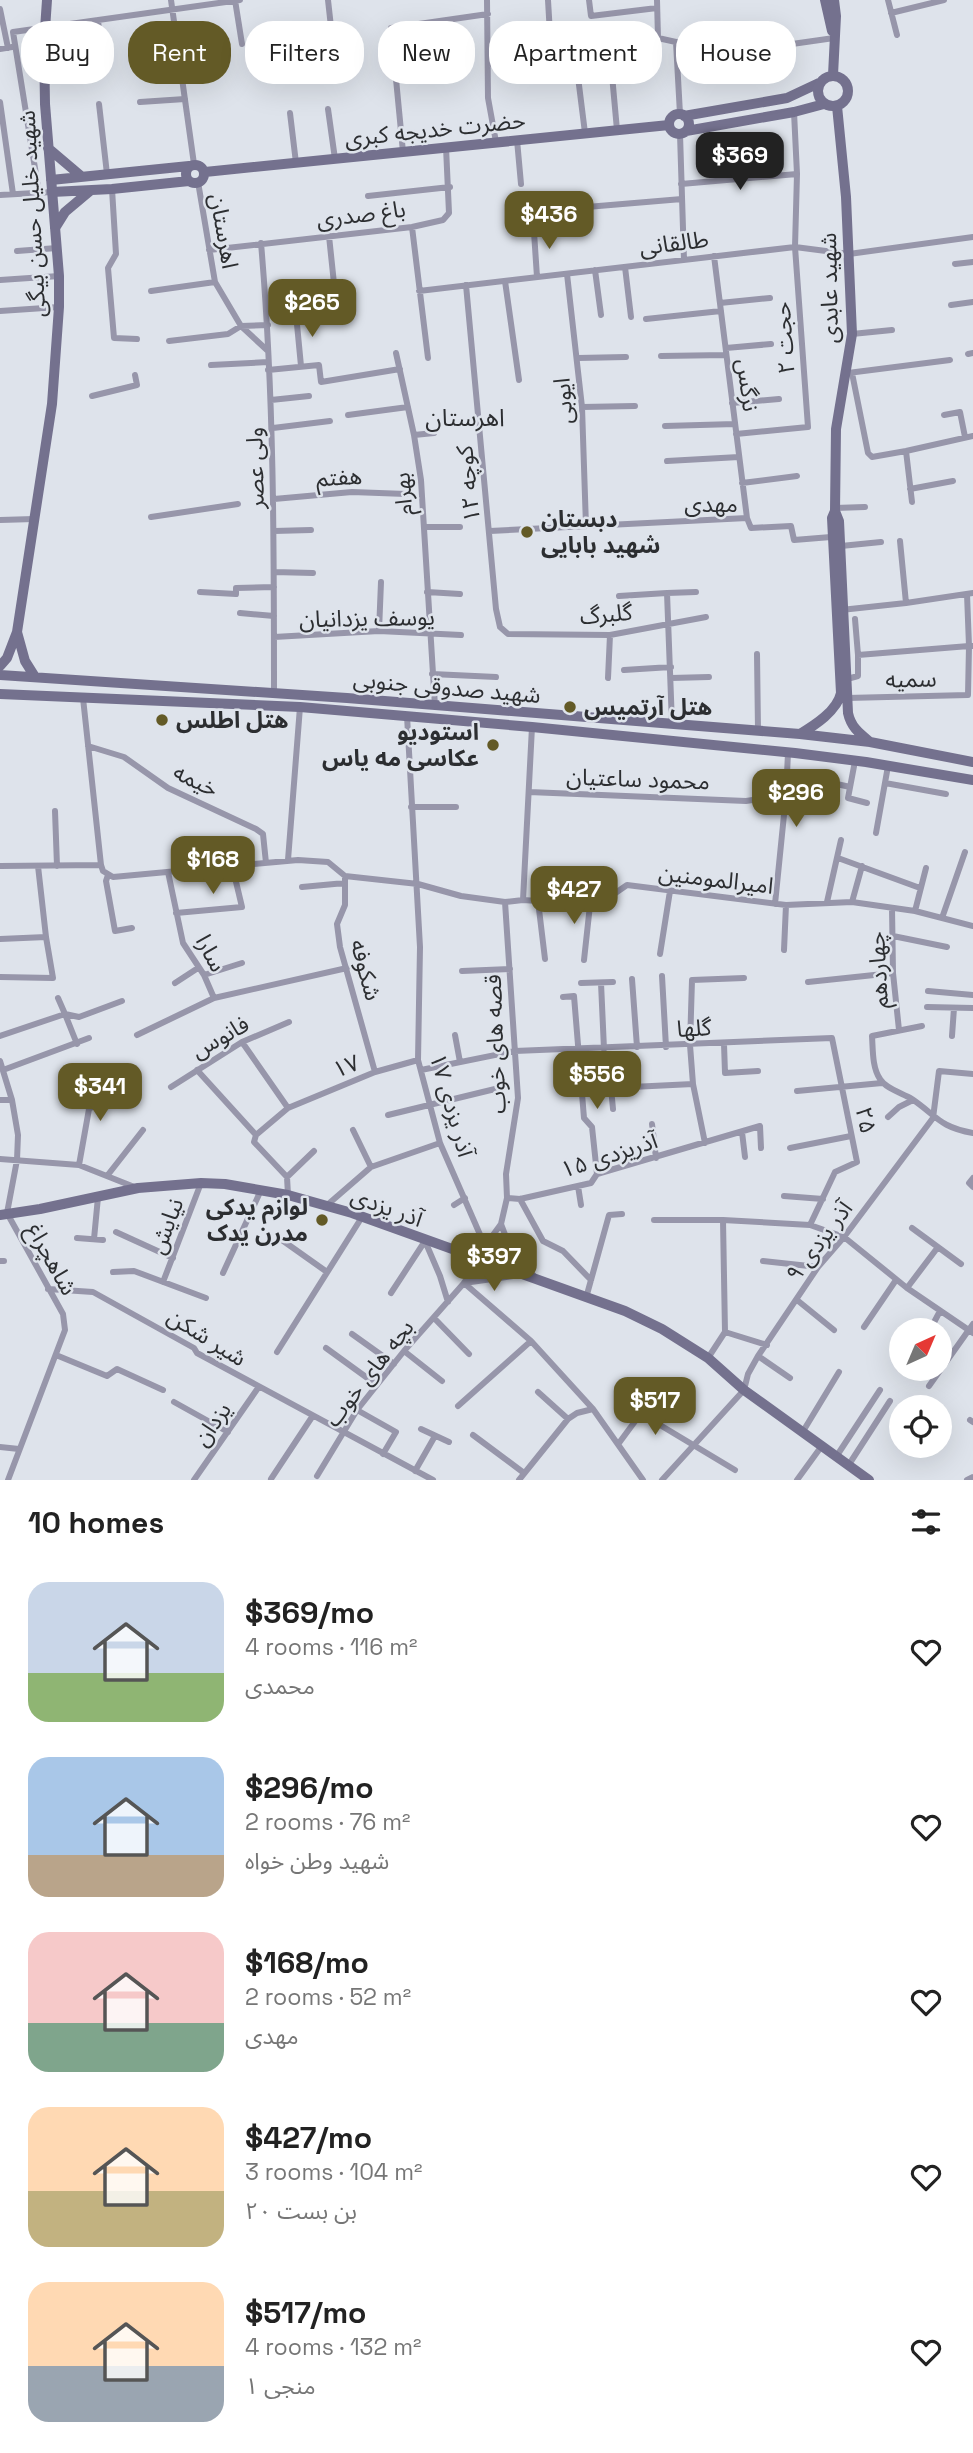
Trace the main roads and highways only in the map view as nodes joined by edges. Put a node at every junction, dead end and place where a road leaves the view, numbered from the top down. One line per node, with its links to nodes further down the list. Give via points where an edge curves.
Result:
1 (47, 0): 14 (main road, شهید خلیل حسن بیگی, via 44,104)
2 (825, 0): 4 (main road)
3 (834, 0): 4 (main road)
4 (834, 38): 5 (main road)
5 (833, 75): 6 (main road); 9 (main road, via 842,79 848,91)
6 (819, 83): 7 (main road); 8 (main road, via 818,95)
7 (800, 93): 10 (main road, via 808,100); 11 (main road)
8 (824, 104): 9 (main road); 10 (main road)
9 (837, 106): 23 (main road, شهید عابدی, via 852,334 849,373 836,429)
10 (807, 109): 13 (main road)
11 (682, 115): 12 (main road, via 672,117); 13 (main road, via 689,123)
12 (668, 125): 13 (main road, via 672,132); 16 (main road, حضرت خدیجه کبری)
13 (683, 132)
14 (48, 148): 17 (main road); 18 (main road, شهید خلیل حسن بیگی)
15 (192, 165): 16 (main road); 17 (main road); 19 (main road, via 186,175)
16 (205, 172): 19 (main road)
17 (82, 176): 18 (main road)
18 (51, 180): 21 (main road, شهید خلیل حسن بیگی)
19 (194, 181): 20 (main road)
20 (92, 190): 21 (main road); 22 (main road, via 65,212)
21 (52, 192): 22 (main road, شهید خلیل حسن بیگی)
22 (55, 229): 25 (main road, شهید خلیل حسن بیگی, via 60,276 51,404)
23 (835, 509): 24 (main road, شهید عابدی, via 841,546); 24 (main road, شهید عابدی, via 831,537)
24 (840, 610): 32 (main road, شهید عابدی, via 839,699); 33 (main road, شهید عابدی, via 850,723)
25 (17, 632): 26 (main road); 28 (main road)
26 (0, 666)
27 (0, 675): 28 (main road, شهید صدوقی جنوبی)
28 (35, 677): 30 (main road, شهید صدوقی جنوبی)
29 (0, 694): 31 (main road, شهید صدوقی جنوبی, via 300,707)
30 (484, 710): 31 (main road); 32 (main road, شهید صدوقی جنوبی)
31 (483, 723): 35 (main road, شهید صدوقی جنوبی, via 788,753)
32 (800, 734): 33 (main road, شهید صدوقی جنوبی)
33 (870, 743): 34 (main road, شهید صدوقی جنوبی)
34 (973, 762)
35 (973, 780)
36 (3, 1214): 37 (main road, آذر یزدی, via 138,1188 201,1183 288,1195 362,1217 625,1311 662,1329 708,1358 744,1390)
37 (869, 1480)

